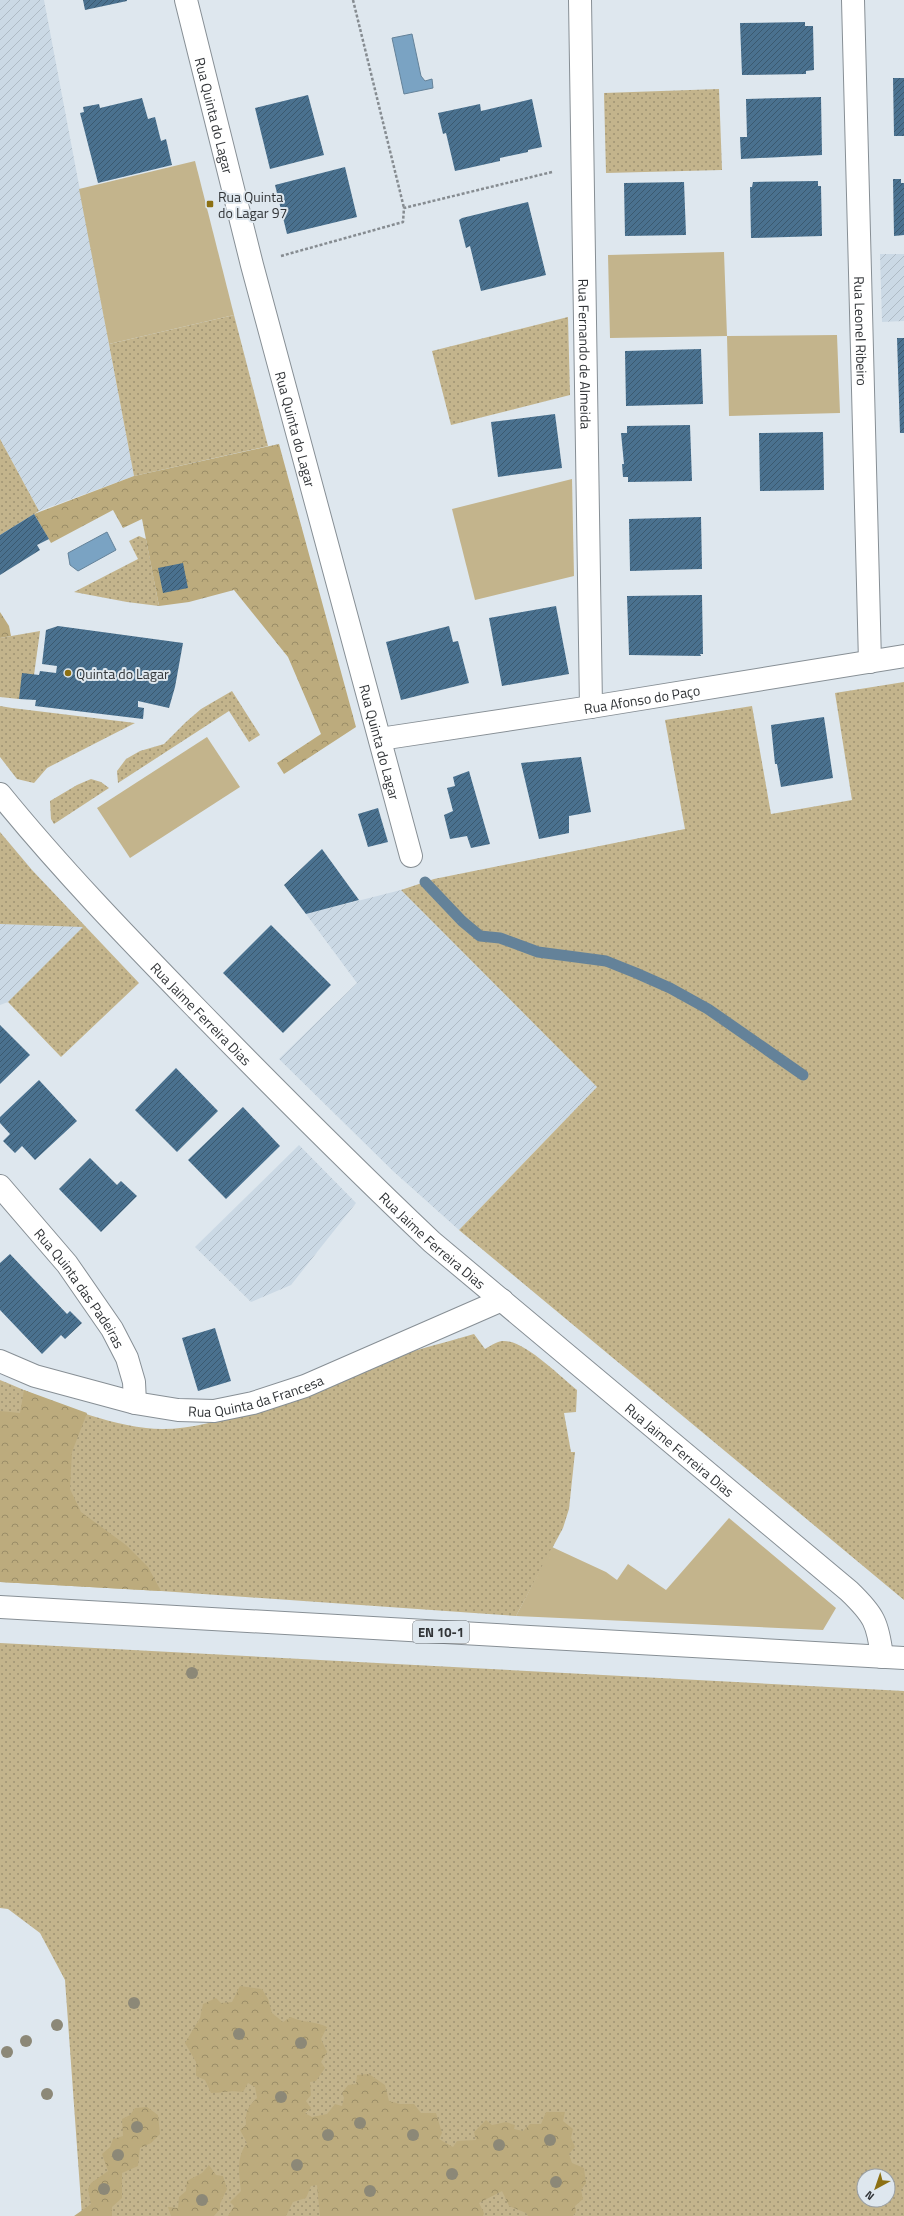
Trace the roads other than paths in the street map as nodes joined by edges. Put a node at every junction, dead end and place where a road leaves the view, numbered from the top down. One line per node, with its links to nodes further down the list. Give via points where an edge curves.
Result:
1 (186, 0): 7 (street, Rua Quinta do Lagar, via 252,264)
2 (580, 0): 6 (street, Rua Fernando de Almeida)
3 (853, 0): 5 (street, Rua Leonel Ribeiro)
4 (904, 656): 5 (street, Rua Afonso do Paço)
5 (870, 662): 6 (street, Rua Afonso do Paço)
6 (591, 707): 7 (street, Rua Afonso do Paço)
7 (380, 739): 9 (street, Rua Quinta do Lagar)
8 (0, 794): 11 (street, Rua Jaime Ferreira Dias, via 86,894 256,1070 432,1242)
9 (411, 856)
10 (0, 1186): 13 (street, Rua Quinta das Padeiras, via 67,1264 112,1329 127,1358 134,1382)
11 (502, 1300): 13 (street, Rua Quinta da Francesa, via 305,1386 253,1402 214,1411 178,1410); 15 (street, Rua Jaime Ferreira Dias, via 865,1606 875,1620)
12 (0, 1361): 13 (street, Rua Quinta da Francesa, via 42,1378)
13 (135, 1403)
14 (0, 1607): 15 (street, EN 10-1)
15 (882, 1657): 16 (street, EN 10-1)
16 (904, 1658)

